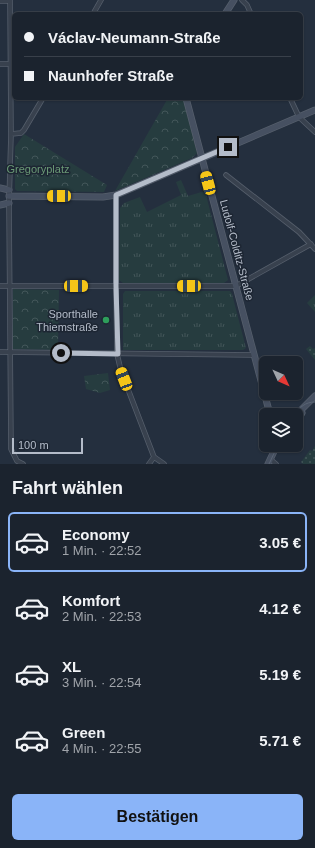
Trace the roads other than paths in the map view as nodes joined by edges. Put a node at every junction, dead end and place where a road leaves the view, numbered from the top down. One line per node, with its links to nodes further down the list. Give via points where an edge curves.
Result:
1 (101, 0): 6 (street)
2 (234, 0): 7 (street)
3 (242, 0): 8 (street)
4 (0, 1): 5 (street)
5 (10, 1): 10 (street)
6 (94, 12)
7 (226, 12)
8 (250, 12)
9 (0, 64): 10 (street)
10 (12, 64): 17 (street)
11 (42, 100): 17 (street, via 24,130)
12 (187, 100): 18 (street, Ludolf-Colditz-Straße)
13 (291, 100): 15 (street)
14 (315, 110): 15 (street)
15 (299, 117): 16 (street); 18 (street)
16 (315, 132)
17 (12, 134): 22 (street)
18 (202, 159): 21 (street); 29 (street, Ludolf-Colditz-Straße)
19 (226, 175): 24 (street)
20 (0, 188): 22 (street)
21 (116, 195): 22 (street); 28 (street)
22 (9, 196): 23 (street); 27 (street)
23 (0, 205)
24 (311, 244): 25 (street); 29 (street)
25 (315, 249)
26 (0, 286): 27 (street)
27 (9, 286): 28 (street); 31 (street)
28 (116, 286): 29 (street); 32 (street)
29 (236, 286): 33 (street, Ludolf-Colditz-Straße)
30 (0, 352): 31 (street)
31 (10, 352): 32 (street); 42 (street, via 10,449 17,461)
32 (118, 354): 33 (street); 40 (street, via 121,371)
33 (254, 355): 36 (street, Ludolf-Colditz-Straße)
34 (314, 398): 35 (street)
35 (306, 406): 37 (street); 38 (street)
36 (268, 407)
37 (303, 409)
38 (303, 411)
39 (274, 452): 41 (street)
40 (154, 457): 43 (street); 44 (street)
41 (269, 462): 45 (street)
42 (23, 464)
43 (149, 464)
44 (164, 464)
45 (276, 464)

